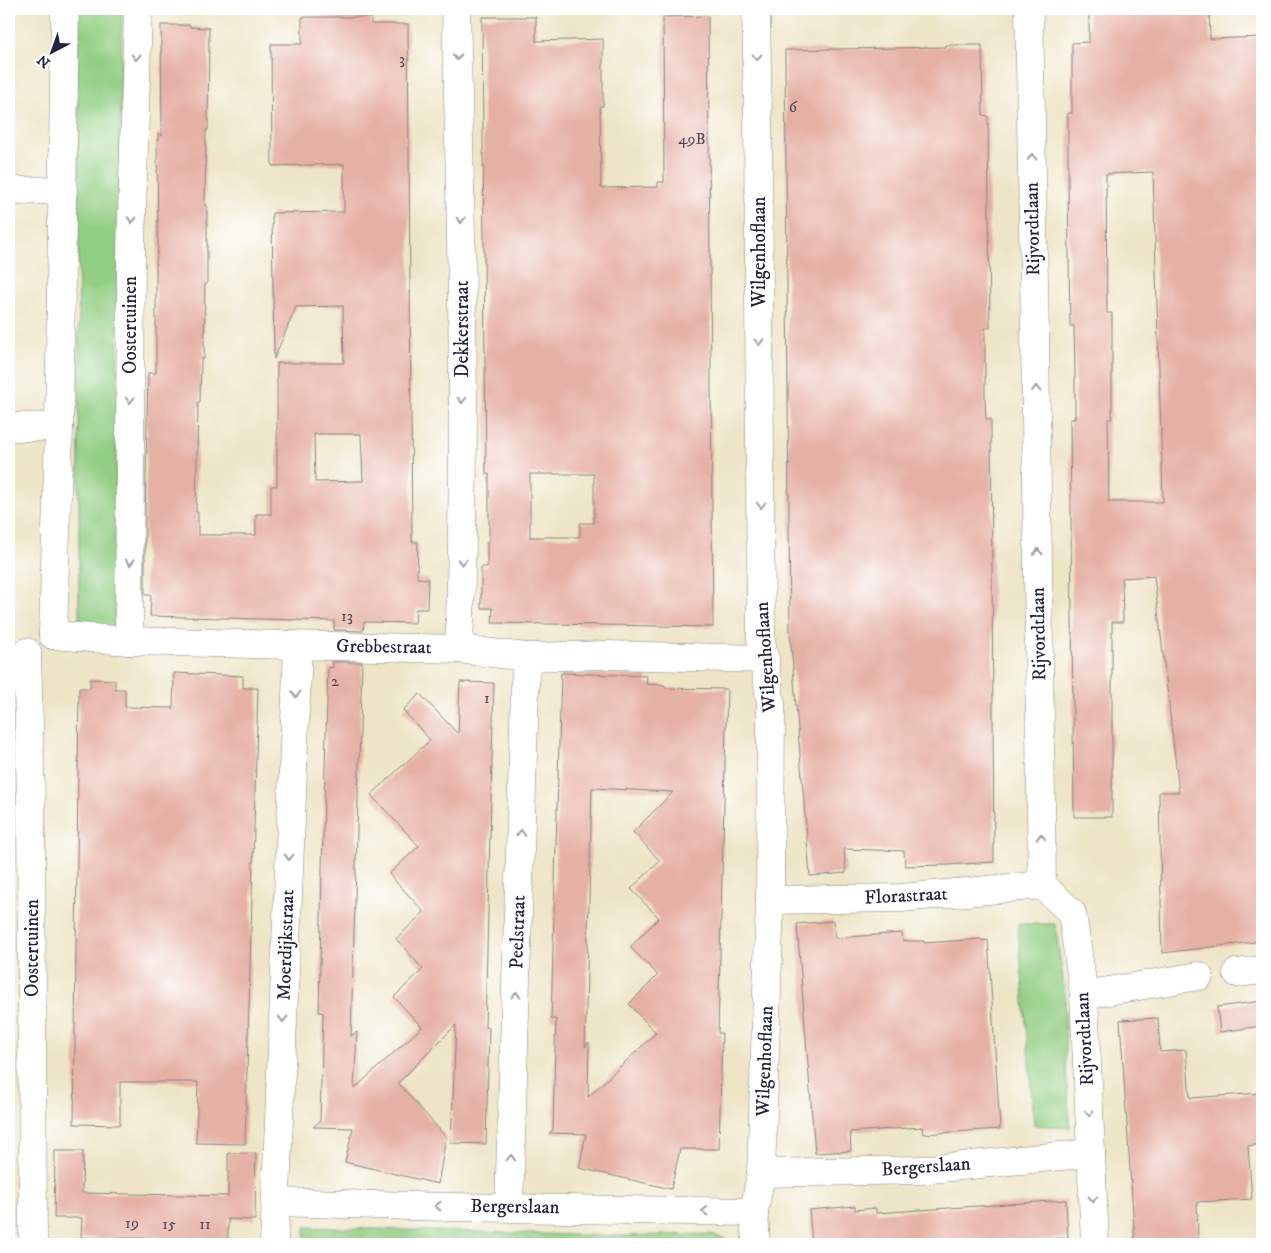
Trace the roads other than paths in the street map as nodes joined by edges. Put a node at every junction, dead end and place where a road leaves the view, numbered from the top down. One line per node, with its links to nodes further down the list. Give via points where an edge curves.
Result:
1 (65, 9): 6 (street)
2 (138, 9): 11 (street, Oostertuinen, one-way to 11, via 131,250)
3 (456, 9): 13 (street, Dekkerstraat, one-way to 13, via 463,528)
4 (756, 9): 16 (street, Wilgenhoflaan, one-way to 16, via 762,639)
5 (1029, 9): 17 (street, Rijvordtlaan, one-way to 5)
6 (63, 190): 7 (street); 9 (street)
7 (9, 191)
8 (9, 427): 9 (street)
9 (59, 427): 10 (street)
10 (53, 635): 11 (street, Grebbestraat); 14 (street, via 47,644)
11 (129, 641): 12 (street, Grebbestraat)
12 (298, 646): 13 (street, Grebbestraat); 23 (street, Moerdijkstraat, one-way to 23)
13 (459, 649): 15 (street, Grebbestraat)
14 (18, 652): 26 (street, Oostertuinen, via 31,800)
15 (526, 657): 16 (street, Grebbestraat, via 625,655); 24 (street, Peelstraat, one-way to 15)
16 (765, 659): 18 (street, Wilgenhoflaan, via 771,704)
17 (1042, 885): 18 (street, Florastraat, via 901,898); 20 (street, Rijvordtlaan, via 1072,913)
18 (770, 900): 22 (street, Wilgenhoflaan)
19 (1199, 976): 20 (street)
20 (1084, 995): 21 (street, Rijvordtlaan, one-way to 21)
21 (1091, 1153): 22 (street, Bergerslaan, via 922,1170); 29 (street, Rijvordtlaan, one-way to 29)
22 (762, 1173): 25 (street, Wilgenhoflaan)
23 (275, 1202): 24 (street, Bergerslaan, one-way to 23); 27 (street, Moerdijkstraat)
24 (509, 1207): 25 (street, Bergerslaan, one-way to 24)
25 (754, 1212): 28 (street, Wilgenhoflaan)
26 (33, 1244)
27 (274, 1244)
28 (756, 1244)
29 (1095, 1244)

